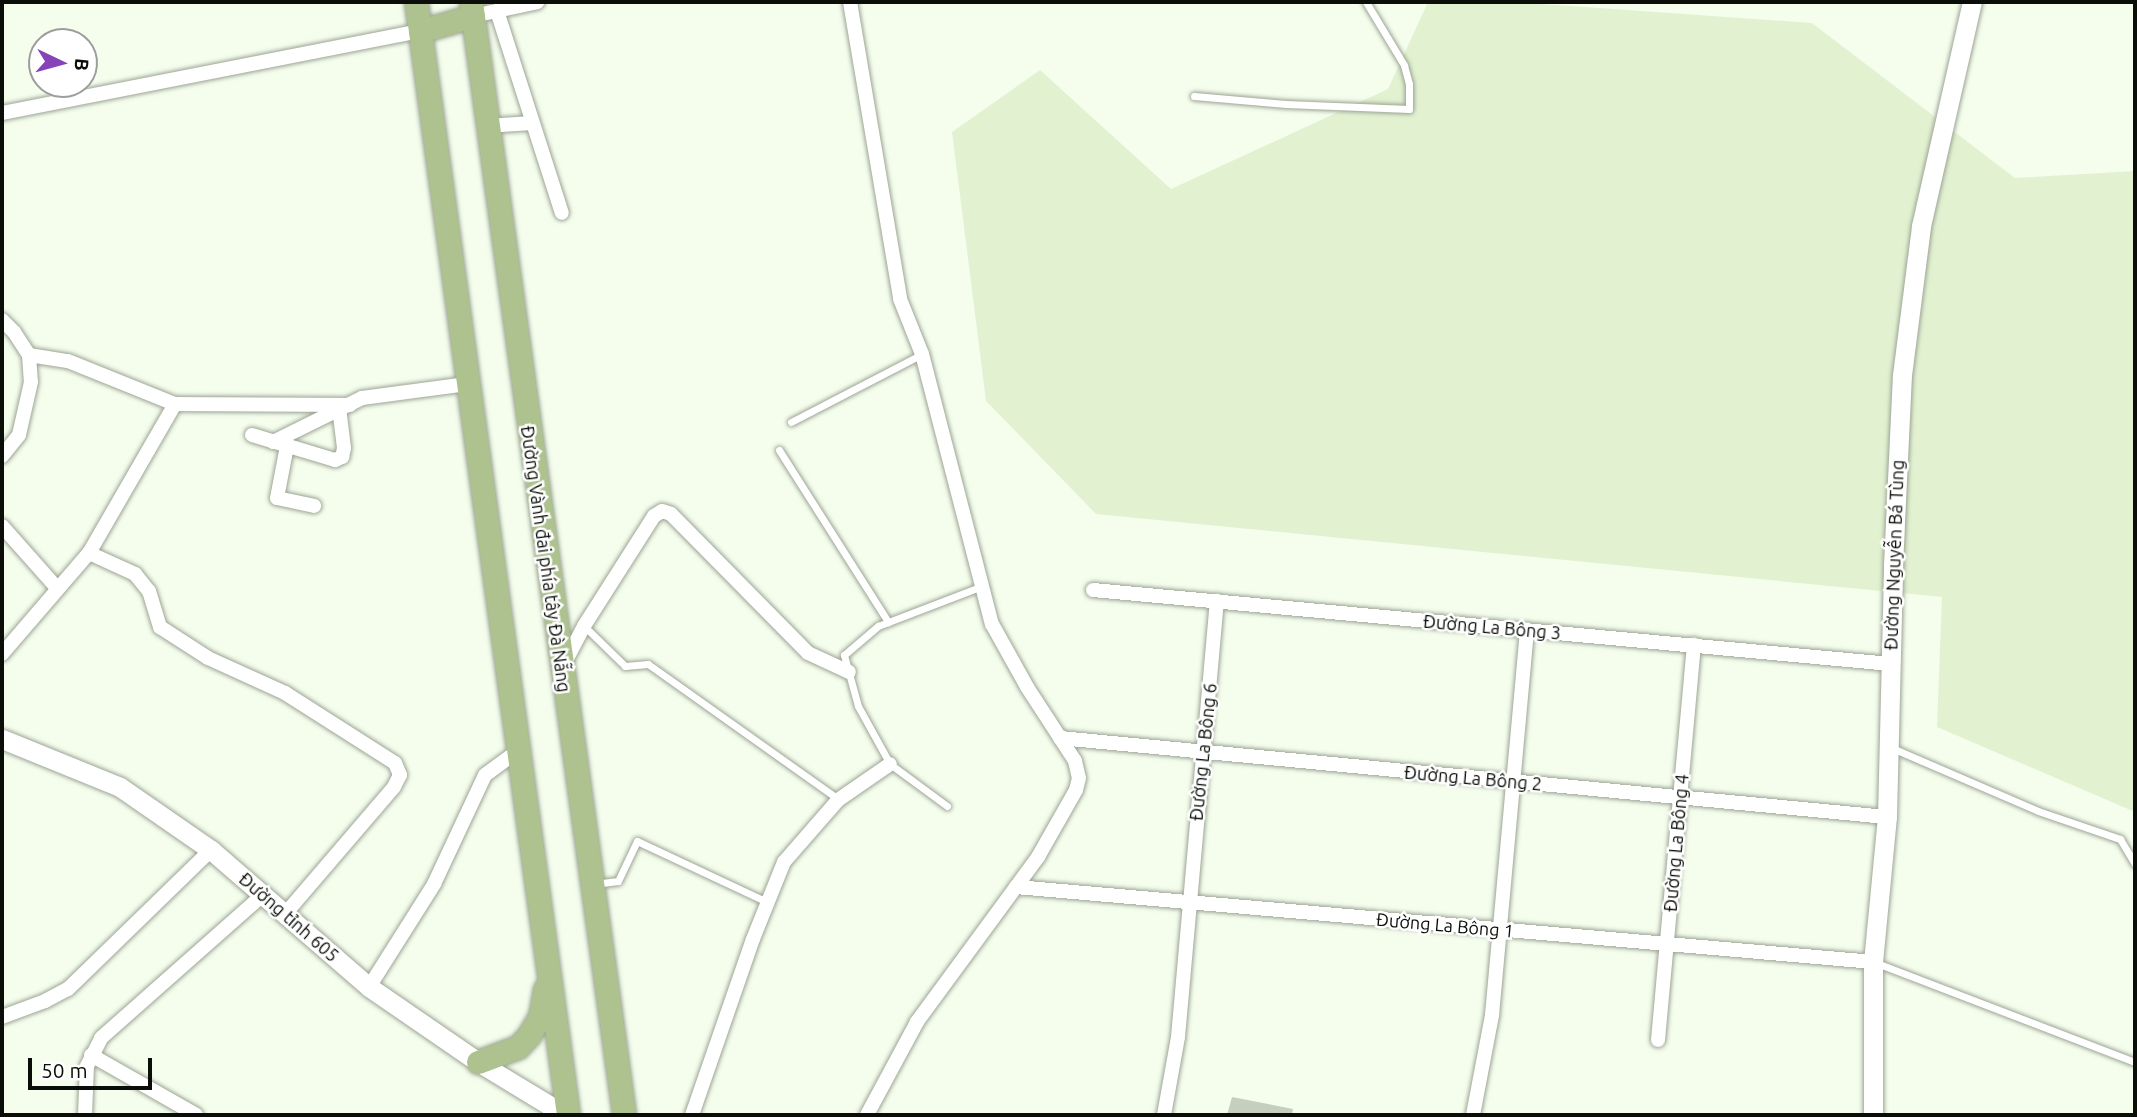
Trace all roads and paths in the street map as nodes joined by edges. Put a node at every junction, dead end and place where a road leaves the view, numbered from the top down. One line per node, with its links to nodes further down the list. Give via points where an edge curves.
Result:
1 (416, 2): 8 (main road)
2 (538, 2): 7 (street)
3 (850, 2): 15 (street, via 900,299)
4 (1366, 2): 9 (lane, via 1404,65 1409,109)
5 (1972, 2): 37 (main road, Đường Nguyễn Bá Tùng, via 1913,267 1902,375)
6 (472, 9): 7 (street); 8 (main road); 12 (main road, Đường Vành đai phía tây Đà Nẵng)
7 (498, 11): 11 (street)
8 (420, 31): 10 (street); 17 (main road)
9 (1194, 96)
10 (2, 113)
11 (533, 123): 12 (street); 13 (street)
12 (486, 126): 38 (main road, Đường Vành đai phía tây Đà Nẵng)
13 (562, 213)
14 (2, 320): 16 (street)
15 (922, 354): 20 (lane); 28 (street)
16 (29, 355): 18 (street, via 68,361); 24 (street, via 31,382 24,420 19,435)
17 (467, 384): 19 (street, via 362,398); 43 (main road)
18 (175, 404): 19 (street); 27 (street)
19 (345, 407): 22 (street); 22 (street, via 342,457 335,460)
20 (791, 422)
21 (252, 435): 22 (street)
22 (280, 444): 25 (street, via 278,498)
23 (779, 450): 32 (lane)
24 (2, 456)
25 (314, 506)
26 (2, 526): 29 (street)
27 (89, 553): 29 (street); 58 (street, via 135,574 149,591 160,626 208,657 285,693 395,763 401,775 394,787)
28 (982, 585): 32 (lane); 40 (street, via 992,624)
29 (58, 589): 36 (street)
30 (1093, 590): 31 (street, Đường La Bông 3)
31 (1217, 601): 34 (street, Đường La Bông 3); 44 (street, Đường La Bông 6)
32 (888, 622): 39 (lane, via 844,655)
33 (584, 626): 38 (street); 39 (street, via 654,516 666,512 808,653); 48 (lane, via 625,666 648,664)
34 (1527, 630): 35 (street, Đường La Bông 3); 46 (street)
35 (1694, 645): 37 (street, Đường La Bông 3); 47 (street, Đường La Bông 4)
36 (2, 654)
37 (1890, 664): 42 (main road, Đường Nguyễn Bá Tùng)
38 (561, 670): 53 (main road, Đường Vành đai phía tây Đà Nẵng)
39 (849, 672): 45 (lane, via 858,706)
40 (1060, 738): 44 (street, Đường La Bông 2); 54 (street, via 1075,761 1078,784)
41 (2, 739): 51 (main road, Đường tỉnh 605, via 120,787)
42 (1888, 747): 50 (main road, Đường Nguyễn Bá Tùng); 52 (lane, via 2038,811 2120,839)
43 (519, 750): 62 (main road); 63 (street, via 485,775 434,884)
44 (1203, 752): 46 (street, Đường La Bông 2); 57 (street, Đường La Bông 6)
45 (890, 764): 48 (street); 49 (lane)
46 (1512, 781): 47 (street, Đường La Bông 2); 59 (street)
47 (1680, 798): 50 (street, Đường La Bông 2); 60 (street, Đường La Bông 4)
48 (838, 800): 56 (street, via 784,862)
49 (947, 806)
50 (1886, 817): 61 (main road, Đường Nguyễn Bá Tùng)
51 (211, 849): 55 (main road, Đường tỉnh 605); 64 (street, via 68,989)
52 (2135, 864)
53 (594, 884): 56 (lane, via 618,881 637,841); 72 (main road, Đường Vành đai phía tây Đà Nẵng)
54 (1016, 887): 57 (street, Đường La Bông 1); 74 (street, via 917,1022)
55 (264, 894): 58 (main road, Đường tỉnh 605); 66 (street, via 101,1038)
56 (767, 902): 73 (street)
57 (1188, 903): 59 (street, Đường La Bông 1); 75 (street, Đường La Bông 6, via 1178,1037)
58 (286, 914): 63 (main road, Đường tỉnh 605)
59 (1499, 930): 60 (street, Đường La Bông 1); 76 (street, via 1492,1015)
60 (1667, 944): 61 (street, Đường La Bông 1); 65 (street, Đường La Bông 4)
61 (1873, 962): 68 (lane); 77 (main road, Đường Nguyễn Bá Tùng)
62 (549, 968): 67 (main road, via 540,1017 529,1035 517,1047); 71 (main road)
63 (369, 987): 67 (main road, Đường tỉnh 605)
64 (2, 1017)
65 (1658, 1040)
66 (91, 1055): 69 (street); 70 (street)
67 (478, 1062): 71 (main road, Đường tỉnh 605)
68 (2135, 1062)
69 (85, 1115)
70 (196, 1115)
71 (567, 1115)
72 (624, 1115)
73 (692, 1115)
74 (867, 1115)
75 (1164, 1115)
76 (1474, 1115)
77 (1873, 1115)

